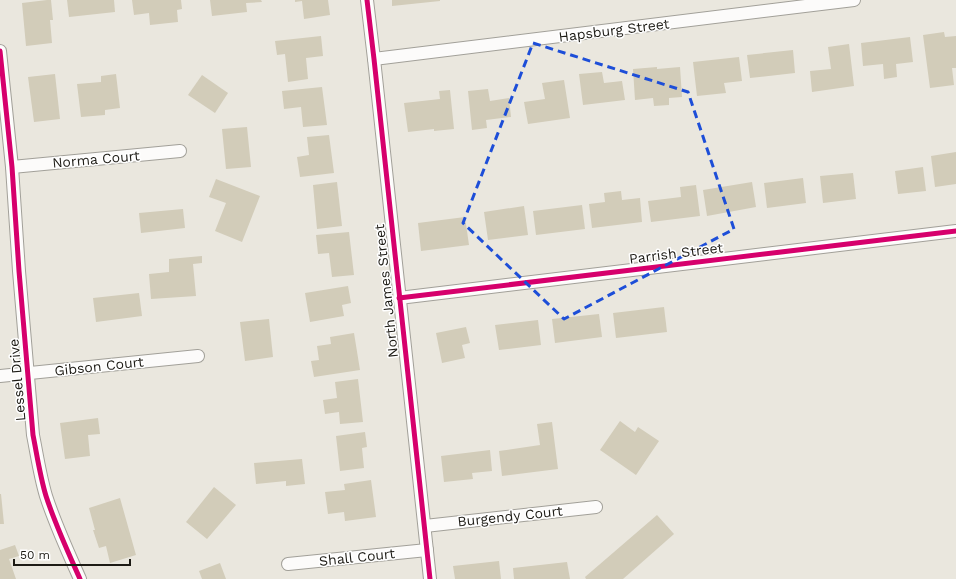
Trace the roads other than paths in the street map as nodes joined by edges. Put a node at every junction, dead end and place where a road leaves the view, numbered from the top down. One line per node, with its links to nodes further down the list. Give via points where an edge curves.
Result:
1 (367, 0): 4 (street, North James Street)
2 (854, 0): 4 (street, Hapsburg Street)
3 (0, 51): 6 (street, Lessel Drive)
4 (374, 59): 8 (street, North James Street)
5 (180, 151): 6 (street, Norma Court)
6 (12, 167): 10 (street, Lessel Drive)
7 (956, 231): 8 (street, Parrish Street)
8 (399, 298): 13 (street, North James Street)
9 (198, 356): 10 (street, Gibson Court)
10 (28, 373): 11 (street, Gibson Court); 16 (street, Lessel Drive, via 34,435 46,496)
11 (0, 376)
12 (596, 507): 13 (street, Burgendy Court)
13 (425, 526): 14 (street, North James Street)
14 (427, 550): 15 (street, Shall Court); 17 (street, North James Street)
15 (288, 564)
16 (80, 579)
17 (430, 579)

